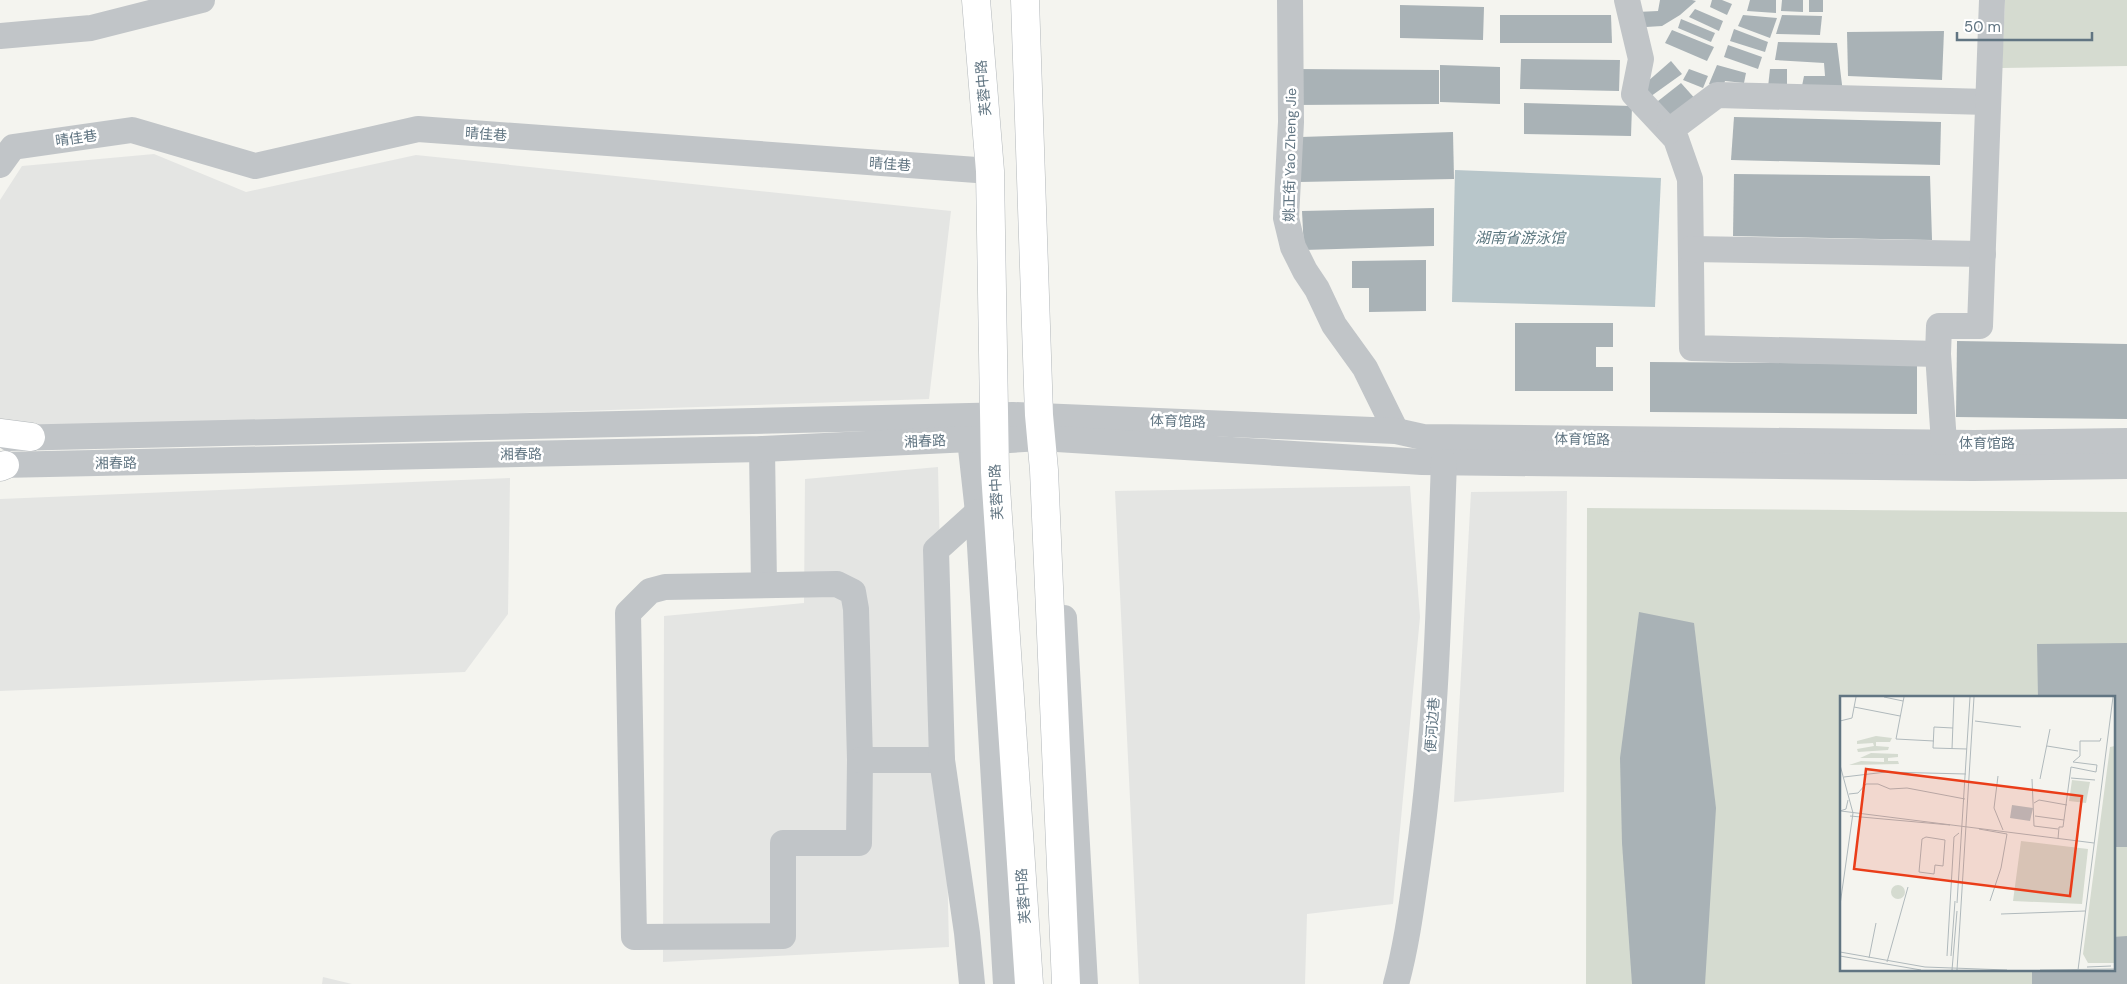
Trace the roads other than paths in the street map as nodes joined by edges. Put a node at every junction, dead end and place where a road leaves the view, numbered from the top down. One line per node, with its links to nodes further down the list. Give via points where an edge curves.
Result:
1 (202, 0): 7 (street, via 91,28)
2 (976, 0): 11 (main road, 芙蓉中路)
3 (1025, 0): 15 (main road)
4 (1290, 0): 16 (street, 姚正街 Yao Zheng Jie, via 1291,122 1286,218 1293,247 1334,325 1365,368)
5 (1627, 0): 9 (street, via 1641,59 1634,94)
6 (1992, 0): 8 (street)
7 (0, 36)
8 (1988, 102): 9 (street, via 1717,95); 13 (street)
9 (1669, 131): 12 (street, via 1676,139 1690,179)
10 (0, 165): 11 (street, 晴佳巷, via 13,147 132,130 255,166 418,129)
11 (990, 171): 17 (main road, 芙蓉中路)
12 (1691, 249): 13 (street); 14 (street, via 1692,348)
13 (1983, 254): 14 (street, via 1980,326 1940,326)
14 (1938, 354): 22 (street)
15 (1044, 431): 16 (street, 体育馆路); 17 (street, 湘春路); 24 (street, 体育馆路); 35 (main road); 36 (street)
16 (1396, 431): 22 (street, 体育馆路, via 1422,438)
17 (985, 432): 19 (street, 湘春路); 23 (street, 湘春路); 27 (main road, 芙蓉中路); 28 (street)
18 (0, 433): 19 (main road)
19 (32, 437): 20 (street, 湘春路)
20 (0, 438)
21 (2127, 441): 22 (street, 体育馆路)
22 (1944, 443)
23 (762, 449): 25 (street, 湘春路); 29 (street)
24 (1444, 462): 26 (street, 体育馆路, via 1974,468); 37 (street, 便河边巷, via 1428,793 1405,953)
25 (2, 466)
26 (2127, 466)
27 (995, 472): 28 (main road); 34 (main road, 芙蓉中路)
28 (978, 512): 31 (street, via 936,550); 33 (street)
29 (764, 585): 30 (street, via 837,584 853,592); 30 (street, via 665,587 650,590 628,612 634,938 783,936 783,843 859,843)
30 (860, 760): 31 (street)
31 (942, 760): 32 (street)
32 (972, 984)
33 (1006, 984)
34 (1028, 984)
35 (1066, 984)
36 (1085, 984)
37 (1396, 984)

